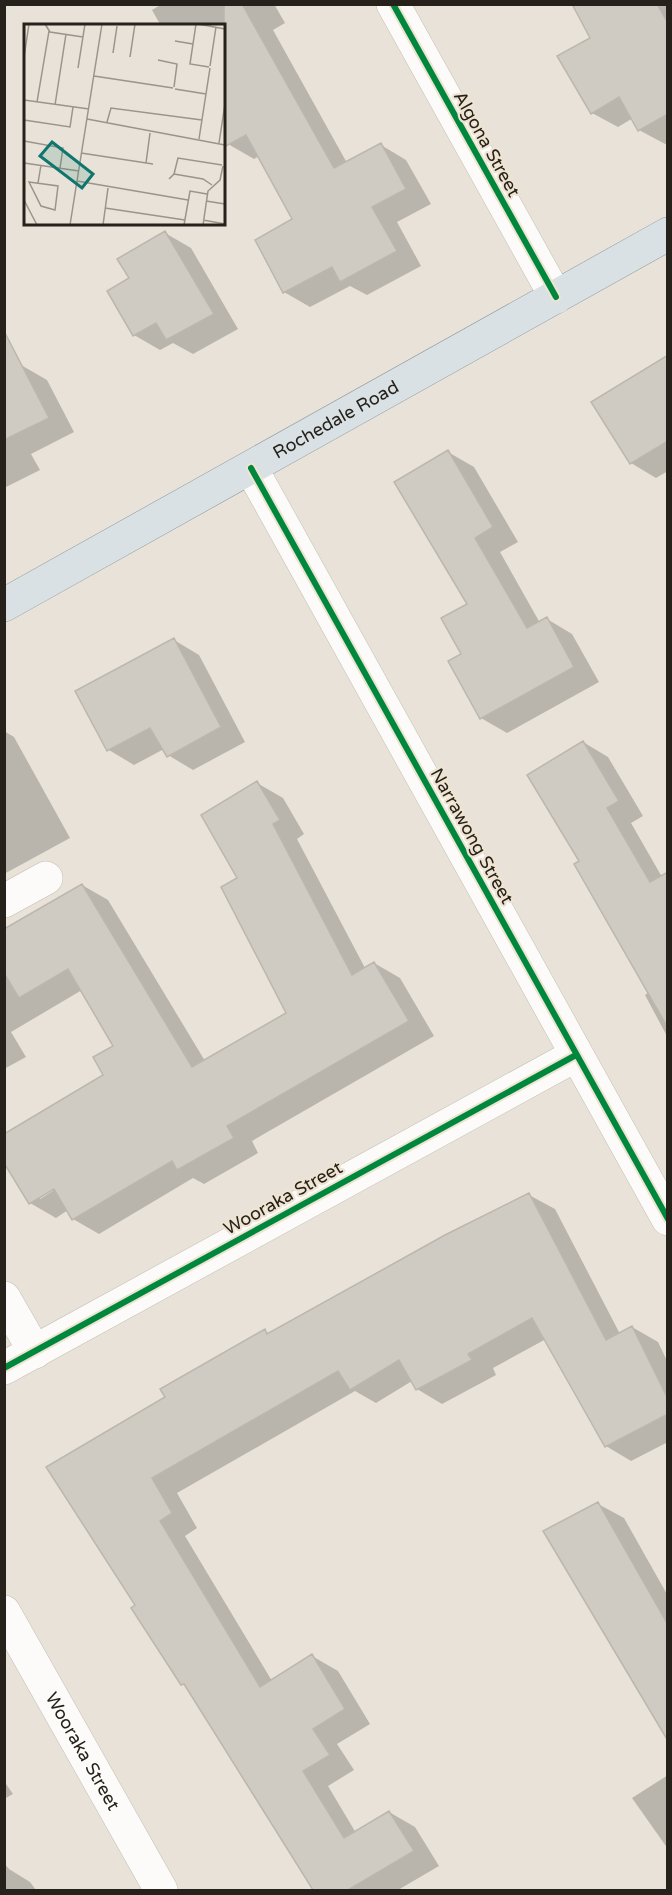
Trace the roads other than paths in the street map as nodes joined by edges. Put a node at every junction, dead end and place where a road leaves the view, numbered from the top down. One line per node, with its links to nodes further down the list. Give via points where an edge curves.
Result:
1 (393, 4): 3 (street, Algona Street)
2 (668, 234): 3 (main road, Rochedale Road)
3 (556, 297): 4 (main road, Rochedale Road)
4 (251, 468): 5 (main road, Rochedale Road); 8 (street, Narrawong Street)
5 (4, 605)
6 (46, 878): 7 (street)
7 (4, 901)
8 (576, 1055): 9 (street, Narrawong Street); 11 (street, Wooraka Street)
9 (668, 1219)
10 (4, 1298): 11 (street)
11 (35, 1352): 12 (street, Wooraka Street)
12 (4, 1368)
13 (4, 1612): 14 (street, Wooraka Street)
14 (161, 1890)

